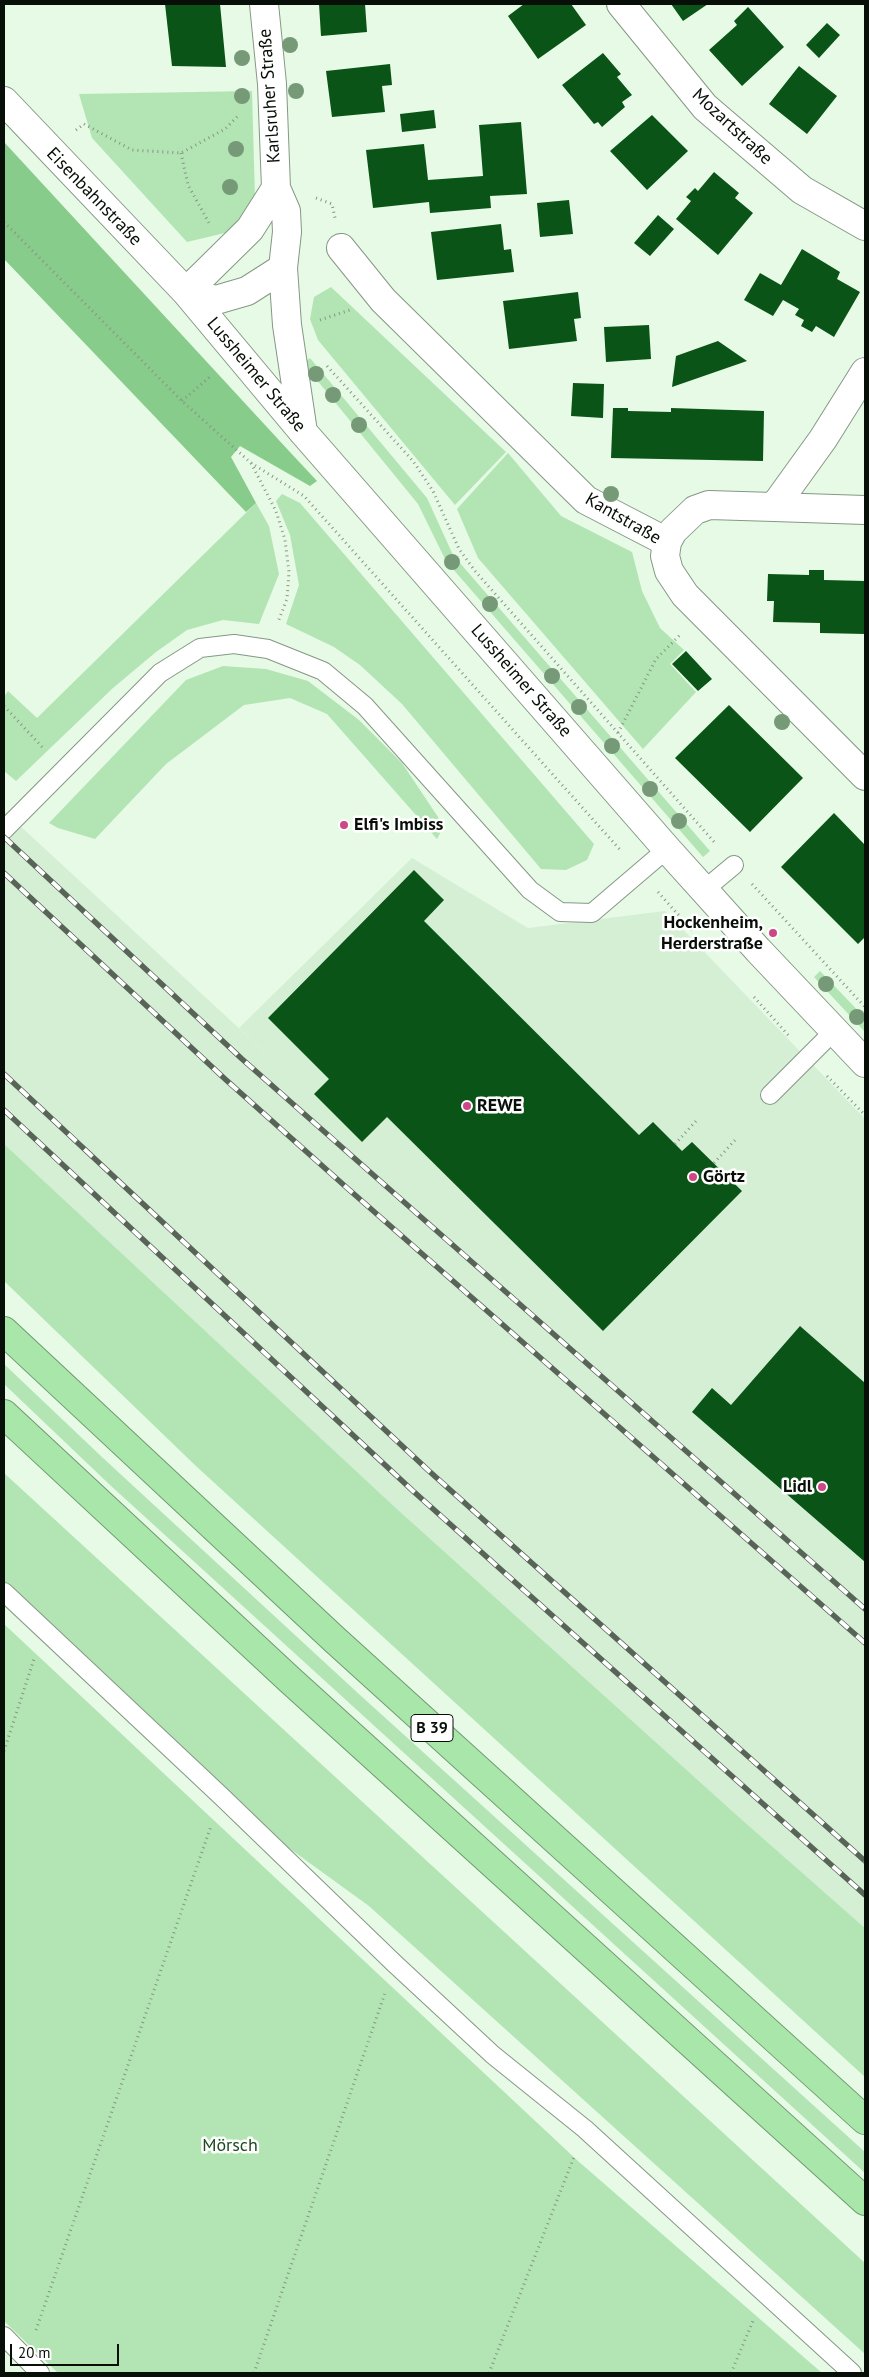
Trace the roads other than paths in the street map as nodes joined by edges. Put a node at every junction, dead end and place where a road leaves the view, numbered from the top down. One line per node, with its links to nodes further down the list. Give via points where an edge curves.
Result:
1 (264, 4): 4 (street, Karlsruher Straße, via 272,84)
2 (621, 4): 5 (street, Mozartstraße, via 704,107 802,190)
3 (4, 101): 8 (street, Eisenbahnstraße)
4 (276, 188): 7 (street, Karlsruher Straße, via 286,211); 8 (street, Karlsruher Straße, via 250,229)
5 (865, 226)
6 (341, 248): 13 (street, Kantstraße, via 383,300 586,500)
7 (283, 268): 8 (street, via 247,291 216,300); 10 (street, Karlsruher Straße, via 287,325)
8 (186, 292): 10 (street, Lussheimer Straße)
9 (865, 372): 11 (street, via 823,439)
10 (304, 432): 16 (street, Lussheimer Straße)
11 (774, 507): 12 (street); 13 (street, via 709,505 685,517)
12 (865, 510)
13 (667, 542): 14 (street, Kantstraße, via 666,556 675,584)
14 (865, 776)
15 (4, 830): 16 (lane, via 160,673 200,648 234,644 268,649 323,671 365,706 530,890 560,912 592,913)
16 (667, 849): 18 (street, Lussheimer Straße)
17 (734, 865): 18 (lane)
18 (704, 890): 19 (street, Lussheimer Straße)
19 (835, 1030): 20 (street, Lussheimer Straße); 21 (lane)
20 (865, 1062)
21 (770, 1095)
22 (4, 1331): 25 (highway, B 39, via 328,1634)
23 (4, 1414): 26 (highway, via 297,1686)
24 (4, 1592): 29 (lane, via 395,1964 493,2054 585,2129)
25 (865, 2120)
26 (865, 2201)
27 (4, 2336): 28 (lane)
28 (40, 2373)
29 (852, 2373)

